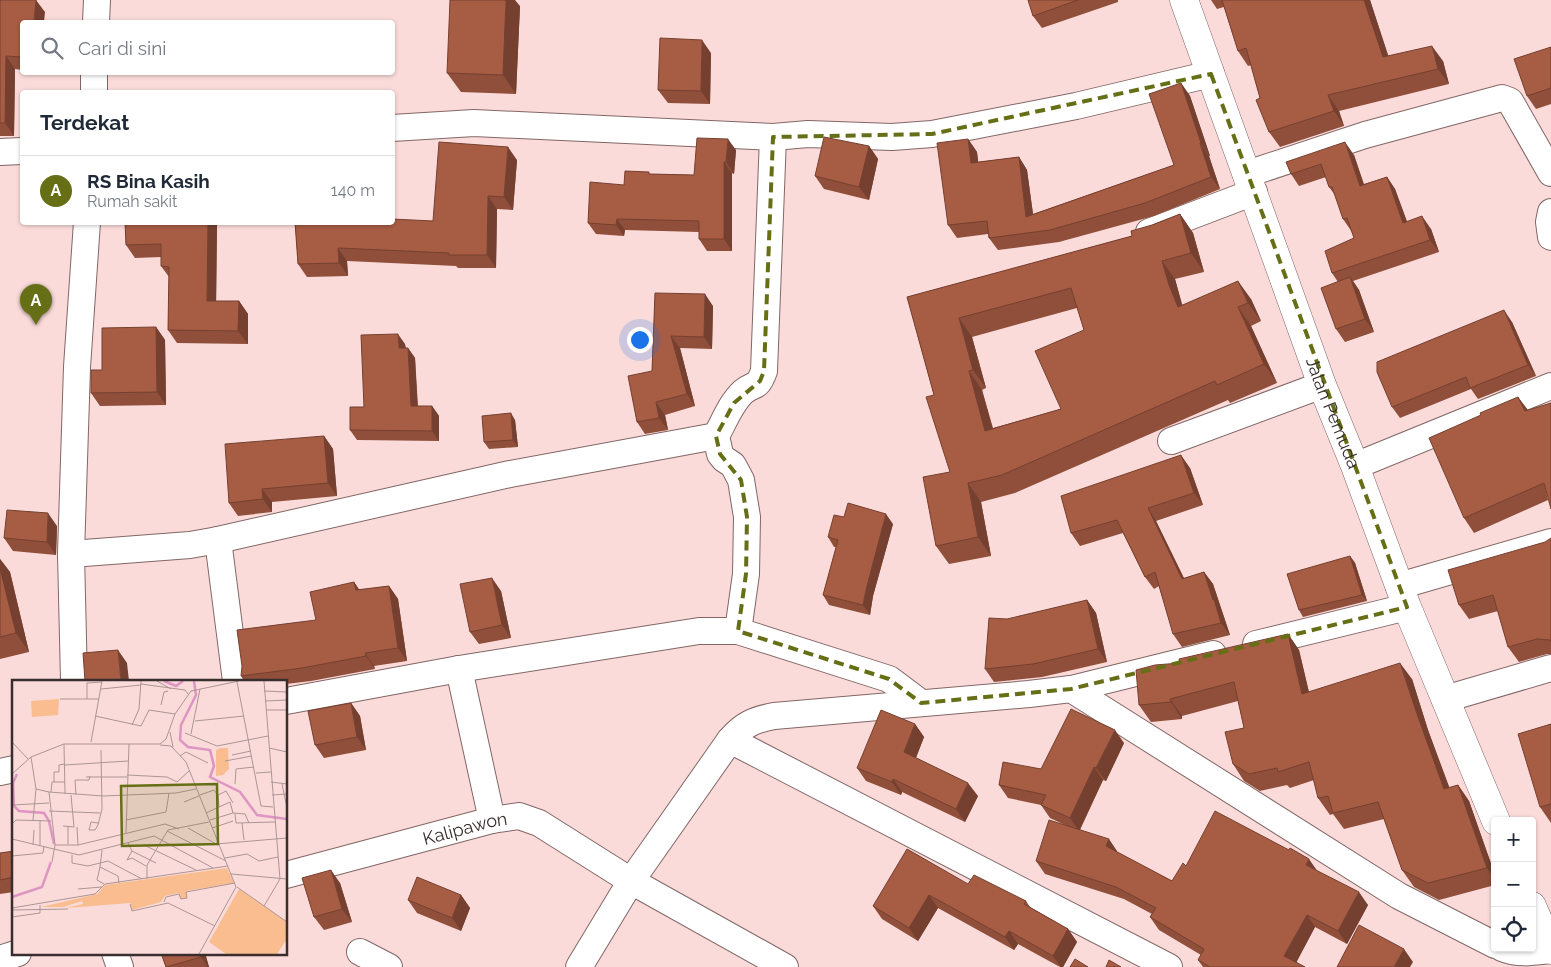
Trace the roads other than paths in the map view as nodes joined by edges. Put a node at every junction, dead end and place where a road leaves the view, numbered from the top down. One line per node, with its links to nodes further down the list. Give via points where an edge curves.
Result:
1 (97, 0): 3 (street)
2 (1184, 0): 4 (main road, Jalan Pemuda)
3 (96, 20)
4 (1211, 74): 8 (street, via 1076,106 932,134); 12 (main road, Jalan Pemuda)
5 (94, 75): 6 (street)
6 (94, 90)
7 (395, 128): 8 (street, via 474,123)
8 (773, 137): 19 (street, via 764,371 760,382 744,391 734,403)
9 (20, 151): 10 (street)
10 (0, 152)
11 (1551, 173): 12 (street, via 1510,101 1502,98 1365,135)
12 (1250, 183): 16 (street, via 1159,230); 17 (main road, Jalan Pemuda)
13 (1551, 212): 15 (street, via 1548,222)
14 (87, 225): 24 (street, via 76,367)
15 (1551, 237)
16 (1130, 238)
17 (1322, 385): 20 (street); 21 (main road, Jalan Pemuda)
18 (1551, 386): 21 (street)
19 (716, 436): 22 (street, via 510,474); 26 (street, via 720,454 733,465 741,480 746,517 746,574)
20 (1171, 441)
21 (1355, 466): 25 (main road, Jalan Pemuda)
22 (218, 540): 24 (street); 30 (street)
23 (1551, 542): 25 (street)
24 (71, 554): 29 (street)
25 (1403, 597): 31 (street); 32 (main road, Jalan Pemuda)
26 (738, 632): 27 (street, via 699,631); 34 (street, via 890,678)
27 (459, 668): 33 (street); 37 (street)
28 (1551, 668): 32 (street)
29 (74, 680)
30 (236, 680)
31 (1071, 688): 34 (street); 41 (street, via 1399,896)
32 (1445, 699): 36 (main road, Jalan Pemuda)
33 (288, 701)
34 (921, 703): 35 (street, via 774,716 754,720 739,729)
35 (730, 740): 39 (street); 52 (street)
36 (1494, 817)
37 (492, 820): 38 (street, Kalipawon); 39 (street, Kalipawon, via 519,816 539,823)
38 (288, 874)
39 (632, 881): 50 (street); 51 (street, Kalipawon)
40 (1532, 907): 42 (main road)
41 (1491, 943)
42 (1551, 950): 44 (street)
43 (360, 952): 49 (street)
44 (1513, 952)
45 (15, 954): 47 (street)
46 (116, 954): 48 (street)
47 (0, 959)
48 (120, 967)
49 (389, 967)
50 (579, 967)
51 (785, 967)
52 (1169, 967)

